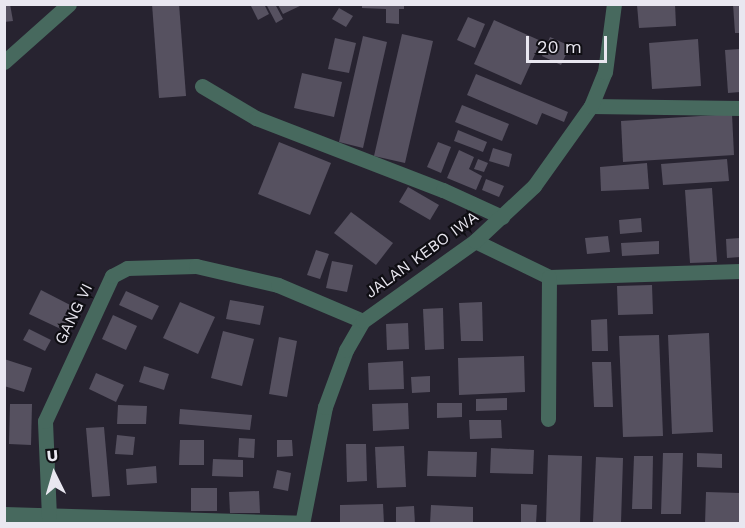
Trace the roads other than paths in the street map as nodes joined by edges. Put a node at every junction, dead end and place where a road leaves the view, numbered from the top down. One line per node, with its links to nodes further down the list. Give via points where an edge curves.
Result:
1 (69, 4): 3 (street)
2 (614, 4): 5 (street, JALAN KEBO IWA, via 605,72)
3 (4, 62)
4 (202, 86): 7 (street, via 265,122 443,190)
5 (591, 106): 6 (street); 7 (street, JALAN KEBO IWA, via 534,186)
6 (741, 108)
7 (502, 217): 8 (street, JALAN KEBO IWA)
8 (475, 242): 10 (street); 11 (street, JALAN KEBO IWA)
9 (741, 271): 10 (street)
10 (549, 277): 12 (street)
11 (363, 321): 14 (street, GANG VI, via 278,285 196,266 127,268 112,276 45,421); 15 (street, JALAN KEBO IWA, via 346,350 325,407)
12 (548, 419)
13 (4, 514): 14 (street)
14 (49, 517): 15 (street)
15 (302, 524)

